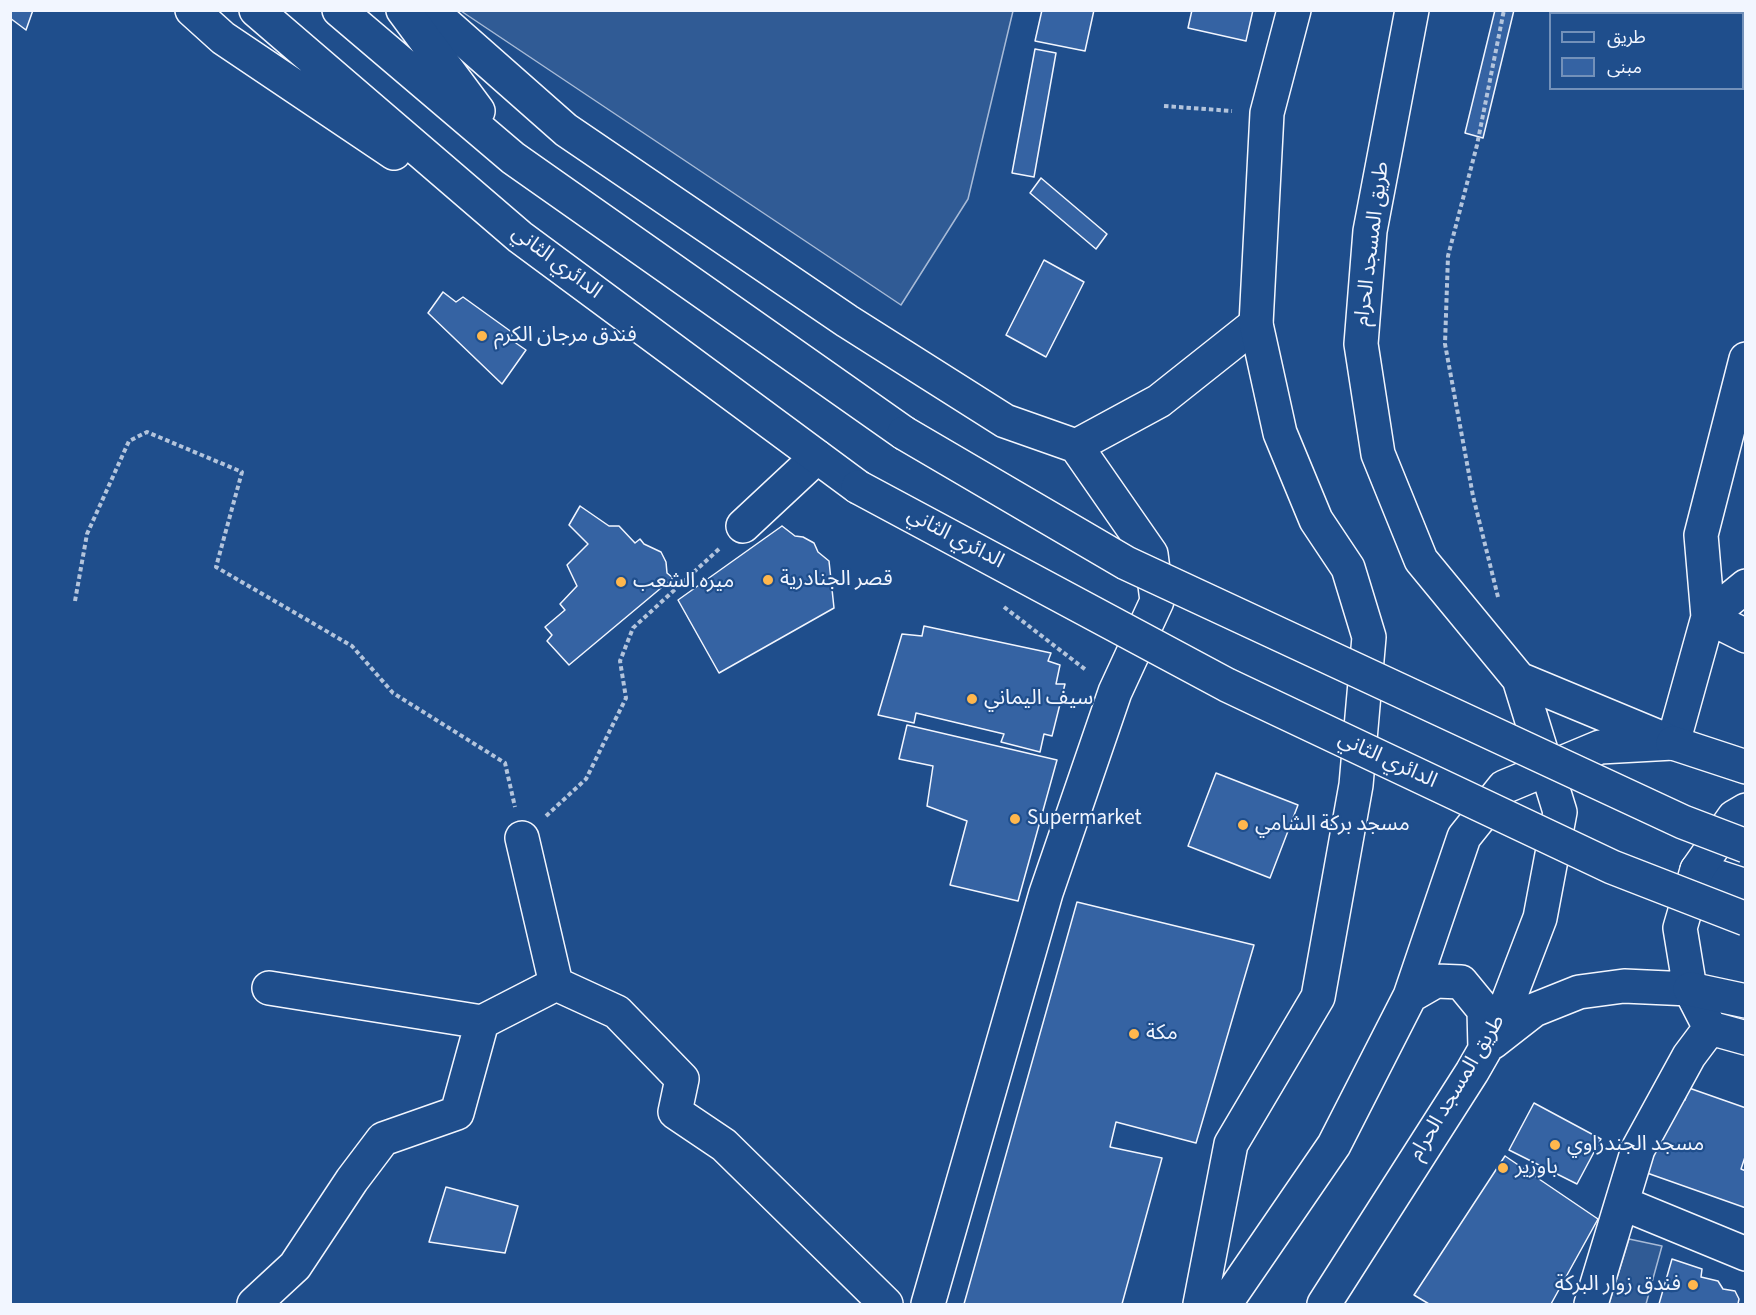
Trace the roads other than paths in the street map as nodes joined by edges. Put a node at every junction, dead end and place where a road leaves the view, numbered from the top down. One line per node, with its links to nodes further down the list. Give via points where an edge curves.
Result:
1 (192, 10): 9 (main road, via 224,38)
2 (256, 10): 9 (main road, الدائري الثاني)
3 (339, 10): 8 (main road)
4 (403, 10): 8 (main road)
5 (430, 10): 12 (main road, via 566,130 847,321 1005,421)
6 (1294, 10): 10 (main road, via 1267,113)
7 (1412, 10): 18 (main road, طريق المسجد الحرام, via 1370,231 1361,344 1378,454 1421,560)
8 (513, 158): 24 (main road, bridge, via 904,433 1126,563 1683,822)
9 (520, 237): 13 (main road, الدائري الثاني)
10 (1256, 324): 12 (main road, via 1159,401); 42 (main road, via 1280,434 1316,520 1348,568 1369,637 1356,785 1318,997 1231,1144)
11 (1746, 359): 16 (main road, via 1701,535)
12 (1076, 446): 41 (main road, via 1151,554 1157,601 1115,692 1046,893)
13 (817, 457): 14 (main road); 27 (main road, الدائري الثاني, bridge, via 858,487 1227,685 1612,867)
14 (743, 526)
15 (1746, 586): 16 (main road)
16 (1708, 617): 17 (main road); 19 (main road)
17 (1746, 636)
18 (1519, 679): 19 (main road); 21 (main road, طريق المسجد الحرام)
19 (1673, 743): 20 (main road); 21 (main road, via 1600,747)
20 (1746, 767)
21 (1547, 769): 31 (main road, via 1504,787 1464,837); 36 (main road, طريق المسجد الحرام, via 1560,812 1540,918 1500,1025)
22 (1746, 810): 25 (main road, via 1734,817)
23 (522, 838): 28 (main road)
24 (1746, 846)
25 (1697, 870): 26 (main road); 30 (main road, via 1680,928)
26 (1746, 886)
27 (1746, 919)
28 (556, 984): 33 (main road); 40 (main road, via 617,1012 682,1079 675,1112 724,1145)
29 (269, 988): 33 (main road)
30 (1690, 989): 32 (main road); 34 (main road); 36 (main road, via 1624,986 1579,992 1534,1010)
31 (1410, 996): 36 (main road, via 1436,981 1461,982 1484,1010); 43 (main road, via 1334,1145)
32 (1746, 1001)
33 (482, 1022): 39 (main road, via 457,1113 383,1139 295,1266)
34 (1710, 1028): 35 (main road); 37 (main road, via 1689,1056 1638,1149)
35 (1746, 1038)
36 (1485, 1049): 44 (main road, طريق المسجد الحرام)
37 (1622, 1203): 38 (main road); 45 (main road)
38 (1746, 1254)
39 (254, 1305)
40 (886, 1305)
41 (928, 1305)
42 (1200, 1305)
43 (1225, 1305)
44 (1324, 1305)
45 (1591, 1305)

